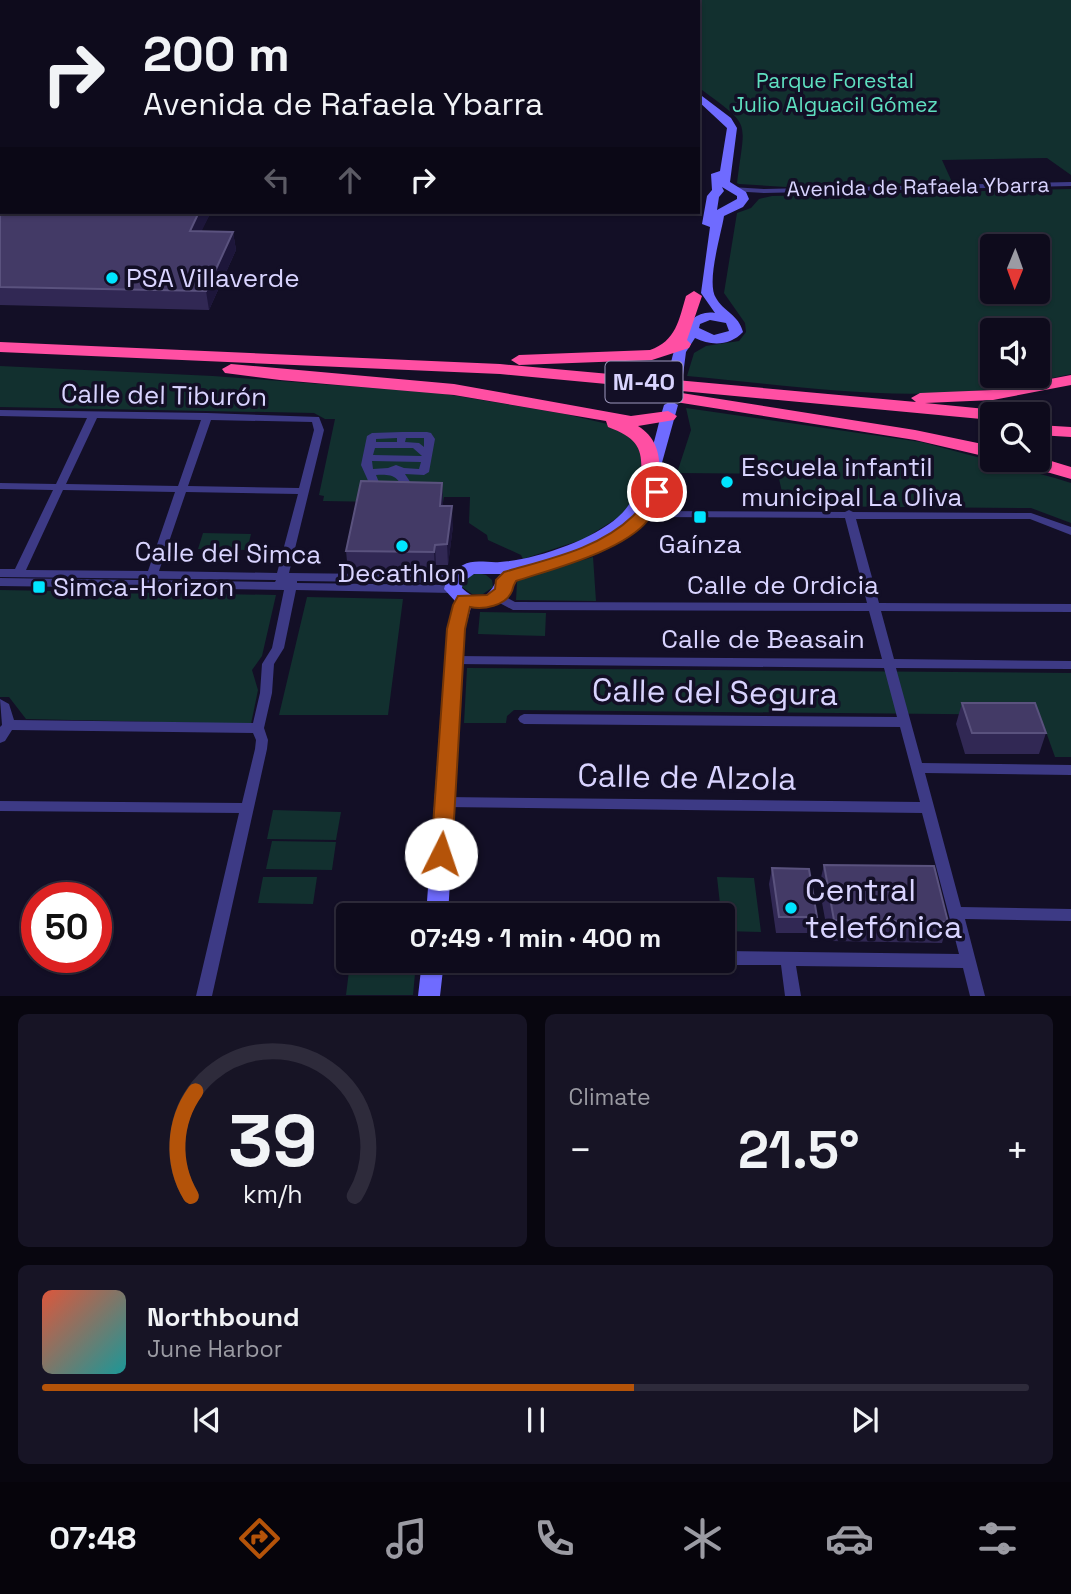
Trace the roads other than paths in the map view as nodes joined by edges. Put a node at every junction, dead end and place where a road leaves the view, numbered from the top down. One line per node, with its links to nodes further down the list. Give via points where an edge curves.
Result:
1 (700, 97): 5 (main road, via 732,128 724,183)
2 (700, 104): 5 (main road, via 724,128 716,184)
3 (1071, 184): 4 (street, Avenida de Rafaela Ybarra)
4 (764, 191): 5 (street, Avenida de Rafaela Ybarra); 5 (street)
5 (730, 197): 6 (main road); 7 (main road, via 718,215 706,284 710,301)
6 (694, 296): 8 (main road); 11 (highway, via 677,342 655,352)
7 (728, 319): 8 (main road, via 713,316); 9 (main road, via 737,328 734,335)
8 (695, 324): 9 (main road, via 699,335); 14 (main road)
9 (711, 339): 14 (main road, via 690,348)
10 (0, 347): 13 (highway, M-40)
11 (624, 356): 13 (highway); 14 (highway, via 660,354)
12 (0, 358): 15 (highway, M-40)
13 (291, 360): 16 (highway, M-40)
14 (679, 360)
15 (230, 368): 18 (highway); 19 (highway, M-40, via 493,382)
16 (594, 377): 17 (highway, via 641,376 919,398 993,395); 21 (highway, M-40)
17 (1071, 380)
18 (508, 397): 19 (highway, via 631,421 646,421); 37 (highway, via 610,421 633,431 650,448)
19 (667, 405): 26 (highway, M-40); 29 (highway, via 915,435); 37 (main road); 43 (main road, via 668,438 660,482)
20 (0, 413): 22 (street, Calle del Tiburón)
21 (980, 413)
22 (94, 414): 23 (street, Calle del Tiburón); 39 (street)
23 (207, 416): 40 (street); 41 (street, Calle del Tiburón, via 316,419 319,430)
24 (1050, 419): 25 (highway)
25 (1071, 420)
26 (980, 425)
27 (1050, 431): 28 (highway)
28 (1071, 432)
29 (980, 449)
30 (402, 454): 31 (street); 31 (street, via 425,437); 32 (street); 32 (street, via 370,445); 34 (street); 35 (street); 42 (street, via 407,488)
31 (424, 454): 35 (street)
32 (368, 458): 34 (street)
33 (1050, 467): 36 (highway)
34 (369, 472): 42 (street)
35 (420, 472): 42 (street)
36 (1071, 473)
37 (650, 482): 46 (main road, via 637,508 600,538 562,554)
38 (0, 486): 39 (street)
39 (60, 488): 40 (street); 48 (street)
40 (181, 489): 41 (street); 49 (street)
41 (304, 491): 50 (street)
42 (394, 491)
43 (645, 513): 44 (street); 53 (main road, via 591,550 513,575)
44 (849, 513): 45 (street, via 1031,516); 54 (street)
45 (1071, 531)
46 (490, 569): 52 (main road, via 470,568); 53 (main road)
47 (0, 573): 48 (street, Calle del Simca)
48 (19, 573): 49 (street, Calle del Simca)
49 (152, 575): 50 (street, Calle del Simca)
50 (286, 581): 51 (street, Calle del Simca); 52 (street, Calle del Simca); 63 (street, via 278,648 268,664)
51 (0, 582)
52 (457, 589): 53 (main road, via 485,602); 56 (main road)
53 (501, 589): 54 (street, Calle de Ordicia, via 513,606)
54 (874, 608): 55 (street, Calle de Ordicia); 57 (street)
55 (1071, 608)
56 (454, 660): 57 (street, Calle de Beasain); 67 (main road)
57 (889, 663): 58 (street, Calle de Beasain); 61 (street)
58 (1071, 666)
59 (0, 704): 62 (street, via 8,713)
60 (524, 719): 61 (street, Calle del Segura)
61 (905, 722): 65 (street)
62 (8, 725): 63 (street); 64 (street)
63 (258, 728): 69 (street, via 261,749)
64 (0, 738)
65 (918, 768): 66 (street); 70 (street)
66 (1071, 770)
67 (445, 802): 70 (street, Calle de Alzola); 71 (main road)
68 (0, 806): 69 (street)
69 (246, 808): 78 (street)
70 (929, 808): 72 (street)
71 (438, 903)
72 (957, 913): 73 (street); 76 (street)
73 (1071, 915)
74 (735, 958): 75 (street)
75 (788, 958): 76 (street); 80 (street)
76 (969, 961): 81 (street)
77 (432, 973): 79 (main road)
78 (204, 996)
79 (429, 996)
80 (793, 996)
81 (978, 996)

